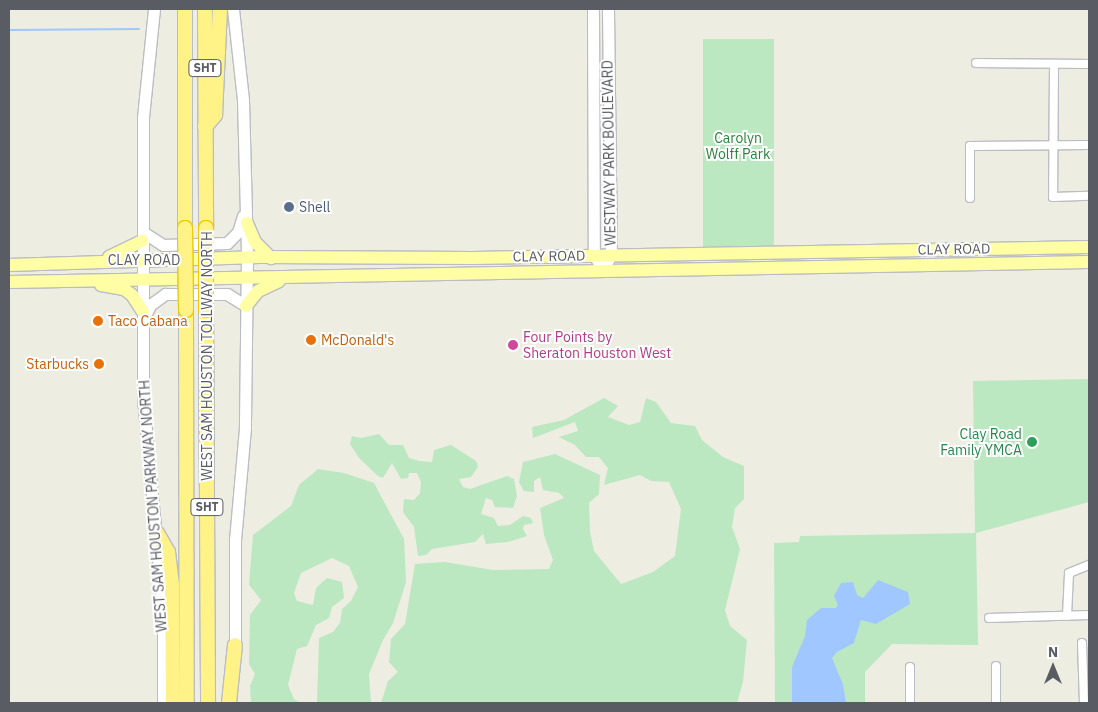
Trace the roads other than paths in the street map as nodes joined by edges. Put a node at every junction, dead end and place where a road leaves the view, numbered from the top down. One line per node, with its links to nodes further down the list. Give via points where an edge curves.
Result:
1 (154, 9): 18 (main road, WEST SAM HOUSTON PARKWAY NORTH, via 143,116)
2 (185, 9): 57 (highway, WEST SAM HOUSTON TOLLWAY NORTH / SHT, bridge)
3 (205, 9): 11 (highway, WEST SAM HOUSTON TOLLWAY NORTH / SHT)
4 (220, 9): 11 (highway, via 215,115)
5 (233, 9): 16 (main road, via 243,100)
6 (593, 9): 23 (main road, WESTWAY PARK BOULEVARD)
7 (608, 9): 24 (main road, WESTWAY PARK BOULEVARD)
8 (976, 63): 9 (street)
9 (1054, 64): 10 (street); 12 (street)
10 (1089, 64)
11 (206, 127): 58 (highway, WEST SAM HOUSTON TOLLWAY NORTH / SHT, bridge)
12 (1053, 145): 13 (street); 14 (street, via 1053,197); 15 (street, via 970,146)
13 (1089, 145)
14 (1089, 196)
15 (970, 198)
16 (246, 207): 17 (main road); 18 (main road, via 238,232 227,243 163,245)
17 (247, 222): 25 (main road); 26 (main road, via 255,242)
18 (143, 237): 29 (main road, via 115,256); 30 (main road, WEST SAM HOUSTON PARKWAY NORTH)
19 (1089, 247): 20 (main road, CLAY ROAD)
20 (991, 248): 21 (main road, CLAY ROAD); 32 (main road)
21 (882, 250): 22 (main road, CLAY ROAD); 34 (main road)
22 (784, 252): 24 (main road, CLAY ROAD); 35 (main road)
23 (594, 255): 24 (main road, CLAY ROAD); 28 (main road, CLAY ROAD); 36 (main road, WESTWAY PARK BOULEVARD)
24 (611, 255): 36 (main road, WESTWAY PARK BOULEVARD)
25 (247, 258): 26 (main road, CLAY ROAD); 30 (main road, CLAY ROAD); 41 (main road)
26 (272, 258): 27 (main road, CLAY ROAD)
27 (364, 258): 28 (main road, CLAY ROAD); 37 (main road)
28 (473, 258): 38 (main road)
29 (88, 260): 30 (main road, CLAY ROAD); 33 (main road, CLAY ROAD)
30 (142, 260): 40 (main road, WEST SAM HOUSTON PARKWAY NORTH)
31 (1089, 262): 32 (main road, CLAY ROAD)
32 (991, 264): 34 (main road, CLAY ROAD)
33 (9, 265)
34 (883, 266): 35 (main road, CLAY ROAD)
35 (785, 268): 36 (main road, CLAY ROAD)
36 (603, 270): 38 (main road, CLAY ROAD)
37 (364, 274): 38 (main road, CLAY ROAD); 39 (main road, CLAY ROAD)
38 (473, 274)
39 (290, 277): 41 (main road, CLAY ROAD); 44 (main road, via 258,290)
40 (142, 278): 41 (main road, CLAY ROAD); 42 (main road, CLAY ROAD); 45 (main road, WEST SAM HOUSTON PARKWAY NORTH)
41 (247, 278): 44 (main road)
42 (73, 281): 43 (main road, CLAY ROAD); 45 (main road, via 124,289 132,295)
43 (9, 282)
44 (246, 306): 45 (main road, via 234,296 222,293 165,294 150,304); 52 (main road, via 245,428 235,539)
45 (143, 317): 46 (main road, WEST SAM HOUSTON PARKWAY NORTH, via 143,398)
46 (157, 533): 55 (main road, WEST SAM HOUSTON PARKWAY NORTH, via 163,614); 56 (highway, via 168,552 172,586)
47 (1089, 565): 49 (street, via 1069,573)
48 (1089, 615): 49 (street)
49 (1067, 616): 50 (street)
50 (989, 618)
51 (1082, 643): 63 (street)
52 (235, 645): 59 (highway); 60 (main road)
53 (996, 666): 62 (street)
54 (910, 667): 61 (street)
55 (163, 703)
56 (173, 703)
57 (186, 703)
58 (208, 703)
59 (229, 703)
60 (235, 703)
61 (910, 703)
62 (996, 703)
63 (1084, 703)

